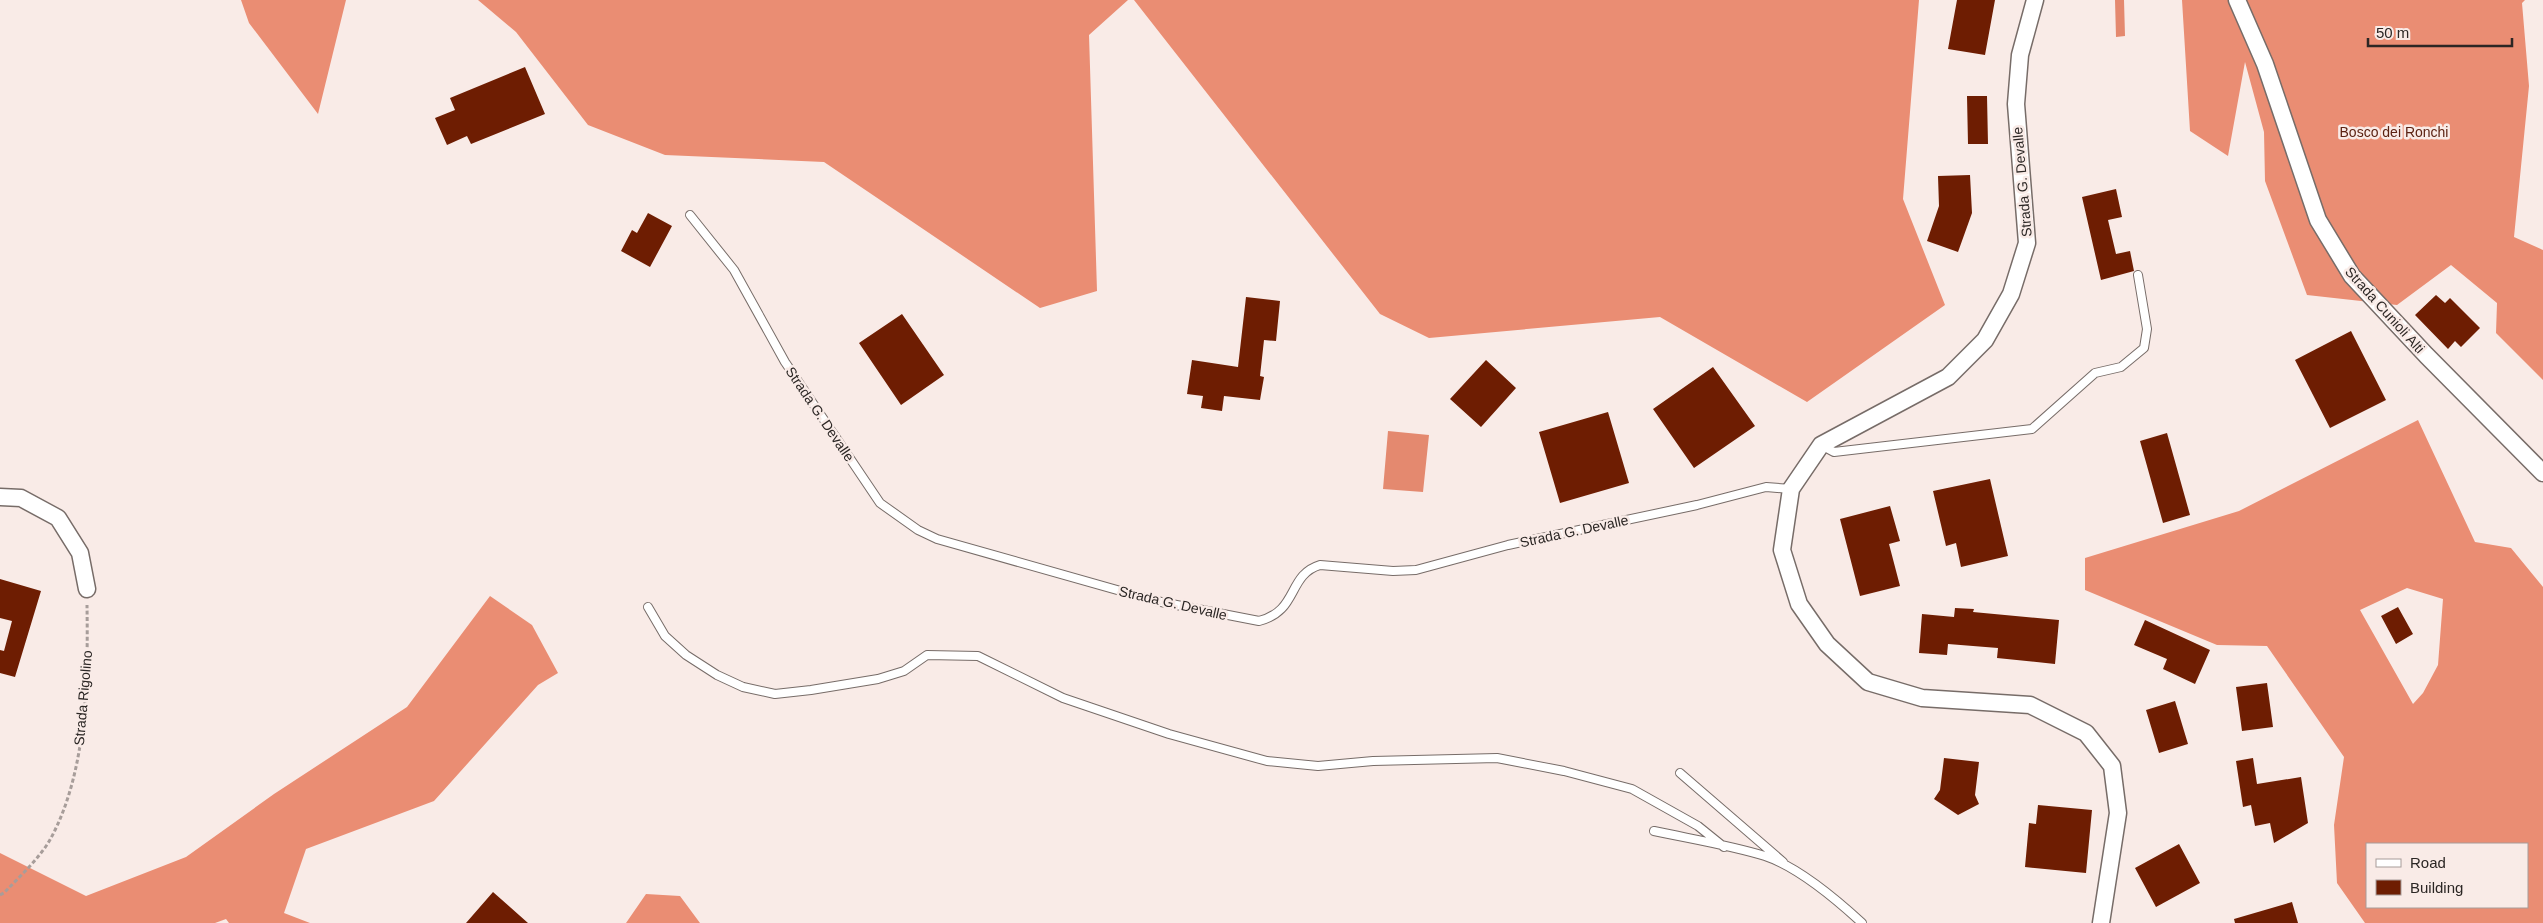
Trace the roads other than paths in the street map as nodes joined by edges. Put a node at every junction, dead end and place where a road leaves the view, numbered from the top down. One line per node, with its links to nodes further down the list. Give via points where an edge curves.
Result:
1 (2035, 0): 5 (street, Strada G. Devalle, via 2020,55 2016,104 2028,243 2012,294 1986,340 1948,377)
2 (2237, 0): 6 (street, Strada Cunioli Alti, via 2265,64 2318,220 2352,276)
3 (690, 216): 7 (lane, Strada G. Devalle, via 734,270 785,362 880,503 918,530 937,539 1156,601 1259,621 1282,611 1302,576 1309,568 1320,565 1416,570 1508,545 1766,487)
4 (2138, 275): 5 (lane, via 2147,329 2144,348 2121,367 2095,373 2032,429 1834,452)
5 (1821, 445): 7 (street, Strada G. Devalle)
6 (2543, 473)
7 (1791, 490): 16 (street, Strada G. Devalle, via 1782,550 1798,604 1826,644 1868,682 1922,698 2030,705 2086,733 2112,766 2118,813)
8 (0, 497): 9 (street, via 21,498 58,518 80,553)
9 (87, 588)
10 (648, 607): 13 (lane, via 665,636 686,655 717,675 775,694 904,671 927,655 978,656 1063,698 1169,734 1267,761 1318,766 1373,761 1497,758 1564,771 1632,789 1698,826)
11 (1680, 773): 14 (lane)
12 (1654, 831): 13 (lane)
13 (1724, 847): 14 (lane, via 1766,857)
14 (1788, 867): 15 (lane)
15 (1862, 923)
16 (2101, 923)

